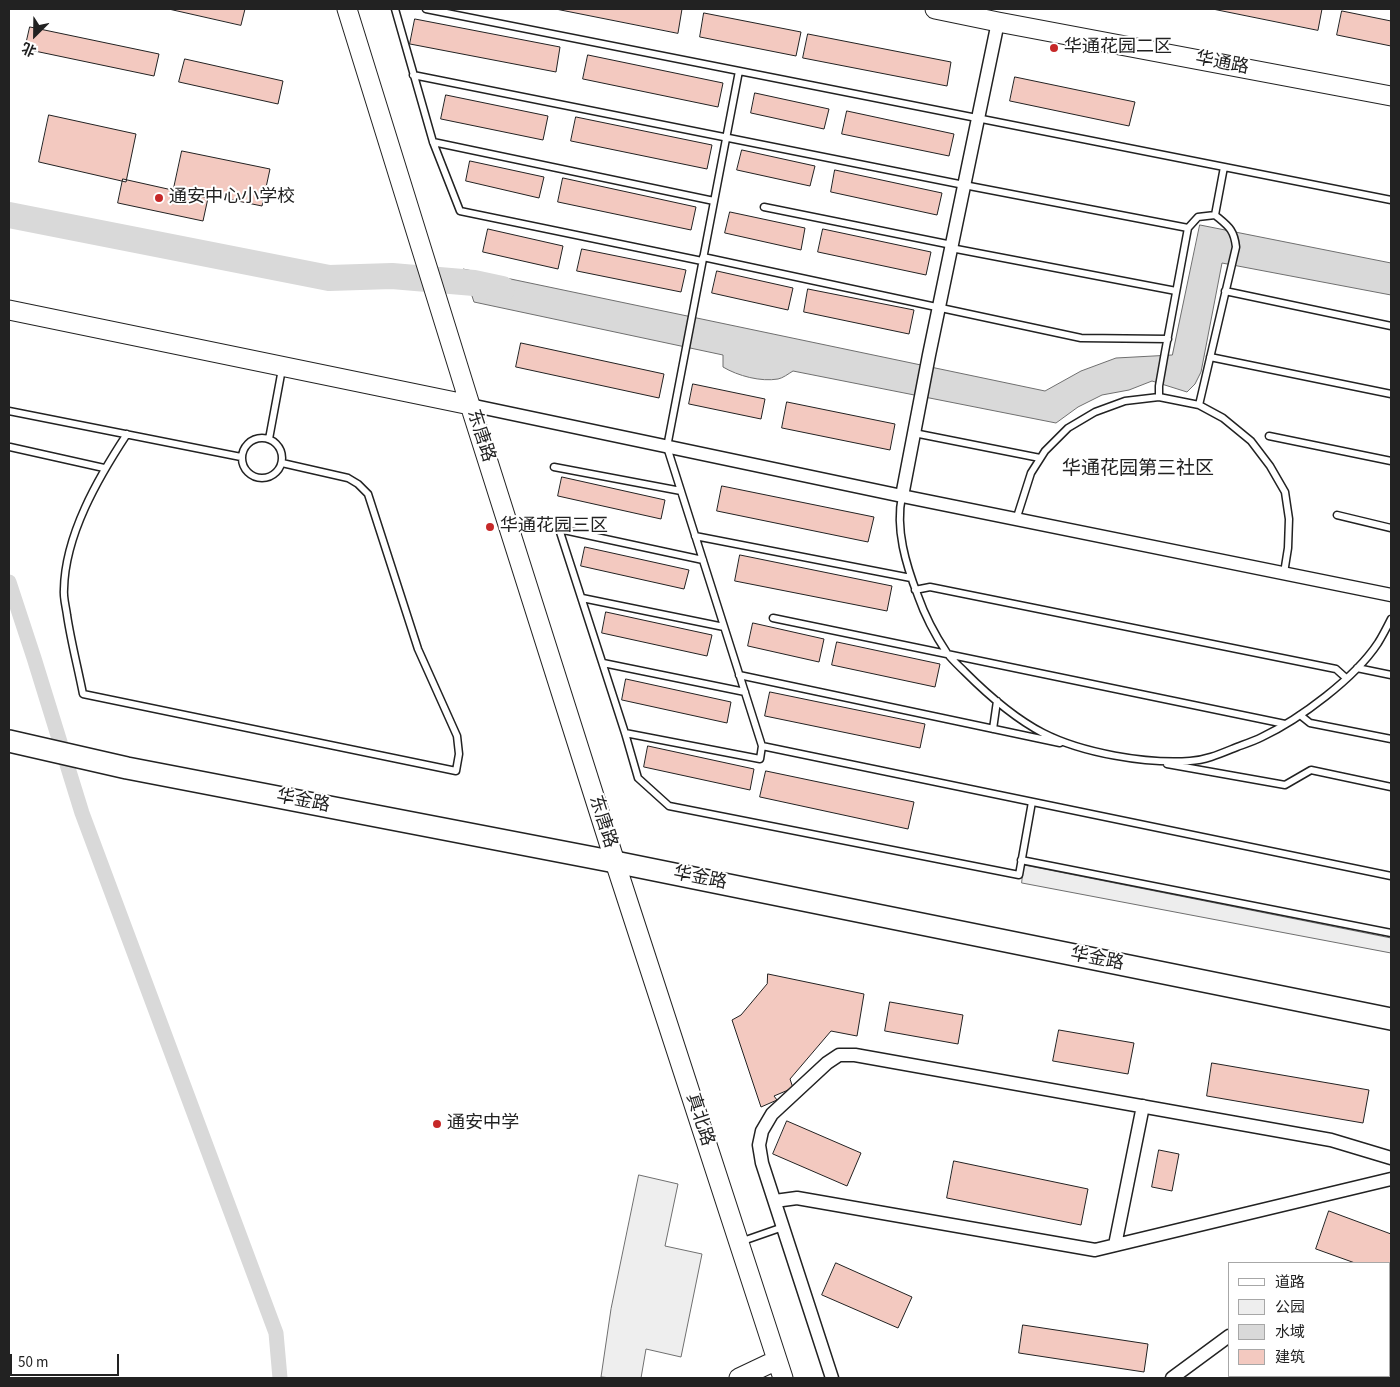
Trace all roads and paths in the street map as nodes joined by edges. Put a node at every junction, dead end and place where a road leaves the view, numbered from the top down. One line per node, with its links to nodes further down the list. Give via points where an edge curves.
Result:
1 (347, 9): 31 (street, 东唐路)
2 (395, 9): 7 (lane)
3 (426, 9): 6 (lane)
4 (935, 9): 5 (street, 华通路)
5 (999, 15): 8 (street, 华通路); 9 (street)
6 (739, 71): 9 (lane); 10 (lane)
7 (413, 75): 10 (lane); 11 (lane)
8 (1391, 96)
9 (978, 118): 12 (lane); 13 (street)
10 (727, 138): 13 (lane); 15 (lane)
11 (433, 142): 15 (lane); 20 (lane, via 460,211)
12 (1224, 167): 14 (lane); 17 (lane)
13 (964, 185): 18 (lane); 19 (street)
14 (1391, 200)
15 (714, 201): 20 (lane)
16 (764, 207): 19 (lane)
17 (1214, 215): 18 (lane, via 1198,217); 21 (lane, via 1231,228 1235,236 1236,247)
18 (1188, 228): 22 (lane)
19 (952, 247): 22 (lane); 23 (street)
20 (702, 259): 23 (lane); 39 (lane)
21 (1225, 291): 25 (lane); 27 (lane)
22 (1176, 292): 26 (lane)
23 (939, 308): 26 (lane, via 1081,338); 34 (street)
24 (9, 310): 28 (street)
25 (1391, 326)
26 (1168, 339): 30 (lane)
27 (1210, 357): 29 (lane); 32 (lane)
28 (282, 366): 31 (street); 37 (lane)
29 (1391, 394)
30 (1159, 397): 32 (lane); 41 (lane, via 1125,401 1095,412 1068,428)
31 (470, 405): 39 (street); 83 (street, 东唐路)
32 (1200, 405): 53 (lane, via 1223,418 1251,441 1285,492 1289,519)
33 (9, 411): 35 (lane)
34 (914, 433): 41 (lane); 47 (street)
35 (127, 434): 40 (lane); 45 (lane)
36 (1269, 436): 42 (lane)
37 (268, 439): 40 (lane, via 253,440 247,444); 43 (lane, via 280,448)
38 (10, 447): 45 (lane)
39 (666, 447): 46 (lane); 47 (street)
40 (241, 457): 43 (lane, via 244,469 261,479 275,475)
41 (1040, 458): 49 (lane, via 1031,473)
42 (1391, 461)
43 (282, 463): 45 (lane, via 348,478 368,494 418,649 457,736 459,754 456,771 83,694 64,590 66,562 77,528)
44 (554, 467): 46 (lane)
45 (104, 468)
46 (681, 491): 51 (lane)
47 (902, 496): 49 (street); 54 (lane, via 899,510 901,538)
48 (1336, 515): 50 (lane)
49 (1016, 520): 53 (street)
50 (1391, 528)
51 (695, 536): 52 (lane); 54 (lane)
52 (703, 560): 57 (lane, via 560,529); 60 (lane)
53 (1284, 573): 56 (street)
54 (911, 578): 55 (lane)
55 (916, 590): 61 (lane, via 924,614); 66 (lane, via 930,587 1336,669)
56 (1391, 595)
57 (582, 598): 60 (lane); 62 (lane)
58 (773, 618): 61 (lane)
59 (1391, 620): 63 (lane, via 1378,643)
60 (724, 627): 64 (lane)
61 (948, 655): 68 (lane); 70 (lane)
62 (603, 663): 67 (lane); 72 (lane)
63 (1357, 668): 65 (lane); 66 (lane)
64 (739, 675): 67 (lane); 71 (lane)
65 (1391, 675)
66 (1346, 678): 69 (lane)
67 (745, 692): 75 (lane)
68 (997, 701): 71 (lane); 76 (lane, via 1043,733)
69 (1300, 715): 70 (lane); 73 (lane, via 1310,723)
70 (1285, 724): 77 (lane, via 1262,738)
71 (992, 729): 76 (lane)
72 (625, 733): 75 (lane, via 760,760); 82 (lane, via 638,778 669,806 1018,875)
73 (1391, 739)
74 (19, 743): 83 (main road, 华金路, via 127,768)
75 (762, 746): 81 (lane)
76 (1078, 746): 78 (lane)
77 (1210, 758): 78 (lane); 79 (lane)
78 (1146, 761): 79 (lane)
79 (1208, 771): 80 (lane, via 1285,785 1311,770)
80 (1391, 787)
81 (1032, 802): 82 (lane); 84 (lane)
82 (1021, 860): 85 (lane)
83 (615, 862): 86 (main road, 华金路); 92 (street, 真北路)
84 (1391, 876)
85 (1391, 933)
86 (1391, 1019)
87 (1143, 1106): 88 (street, via 1330,1140); 90 (street, via 840,1055 772,1114 762,1131 758,1145); 93 (street)
88 (1391, 1158)
89 (1391, 1179): 93 (street)
90 (775, 1201): 91 (street); 93 (street, via 797,1198 1095,1250)
91 (784, 1227): 92 (lane); 98 (street)
92 (738, 1242): 95 (street, 真北路)
93 (1115, 1245)
94 (1228, 1337): 99 (street)
95 (777, 1360): 96 (street); 97 (street, 真北路)
96 (739, 1378)
97 (783, 1378)
98 (832, 1378)
99 (1172, 1378)

